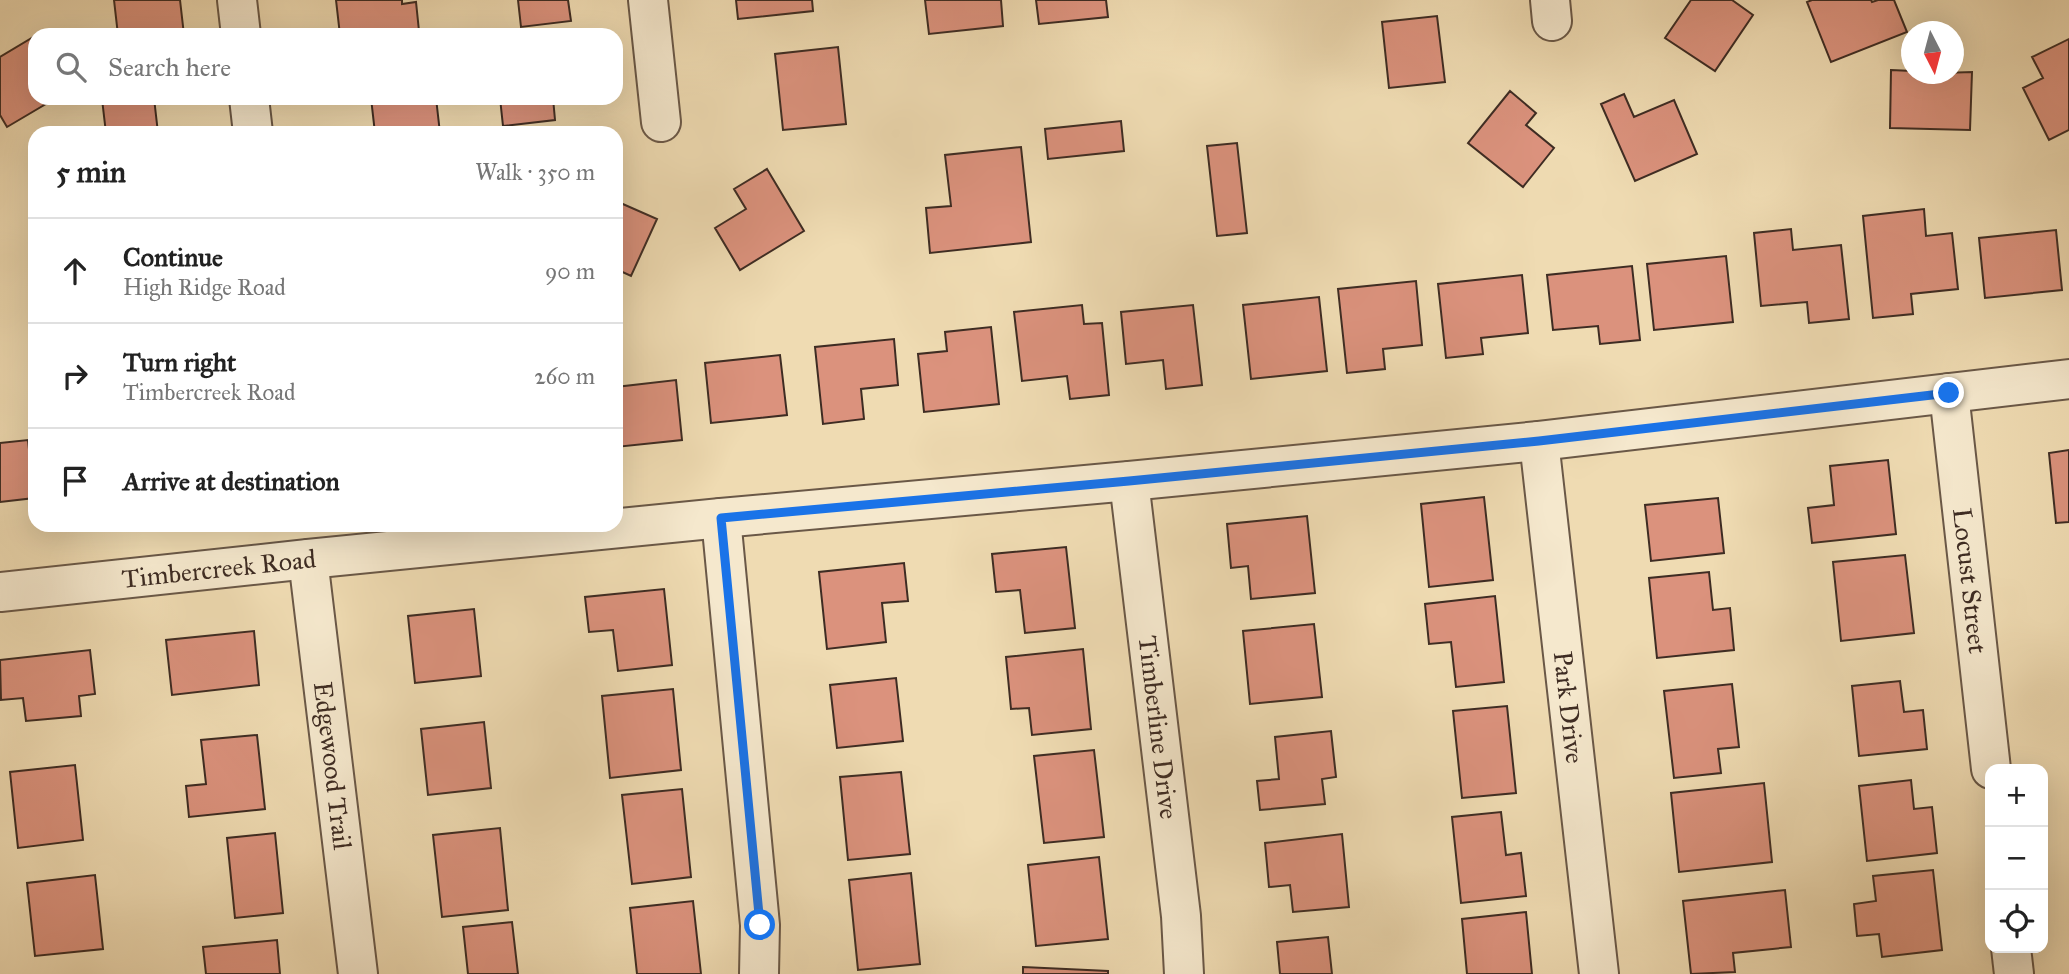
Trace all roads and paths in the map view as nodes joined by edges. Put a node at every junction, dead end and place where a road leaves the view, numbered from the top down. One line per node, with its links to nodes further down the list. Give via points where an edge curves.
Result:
1 (237, 0): 3 (street)
2 (648, 0): 5 (street)
3 (240, 28)
4 (250, 105): 6 (street)
5 (661, 122)
6 (252, 126)
7 (2069, 379): 8 (street, Timbercreek Road)
8 (1949, 393): 9 (street, Timbercreek Road); 16 (street, Locust Street)
9 (1539, 441): 10 (street, Timbercreek Road); 21 (street, Park Drive)
10 (1129, 481): 11 (street, Timbercreek Road); 20 (street, Timberline Drive)
11 (721, 518): 12 (street, Timbercreek Road); 19 (street, via 760,925)
12 (623, 528)
13 (580, 532): 14 (street, Timbercreek Road)
14 (308, 559): 15 (street, Timbercreek Road); 18 (street, Edgewood Trail)
15 (0, 592)
16 (1990, 764)
17 (2012, 953): 22 (street)
18 (358, 974)
19 (759, 974)
20 (1184, 974)
21 (1599, 974)
22 (2014, 974)

